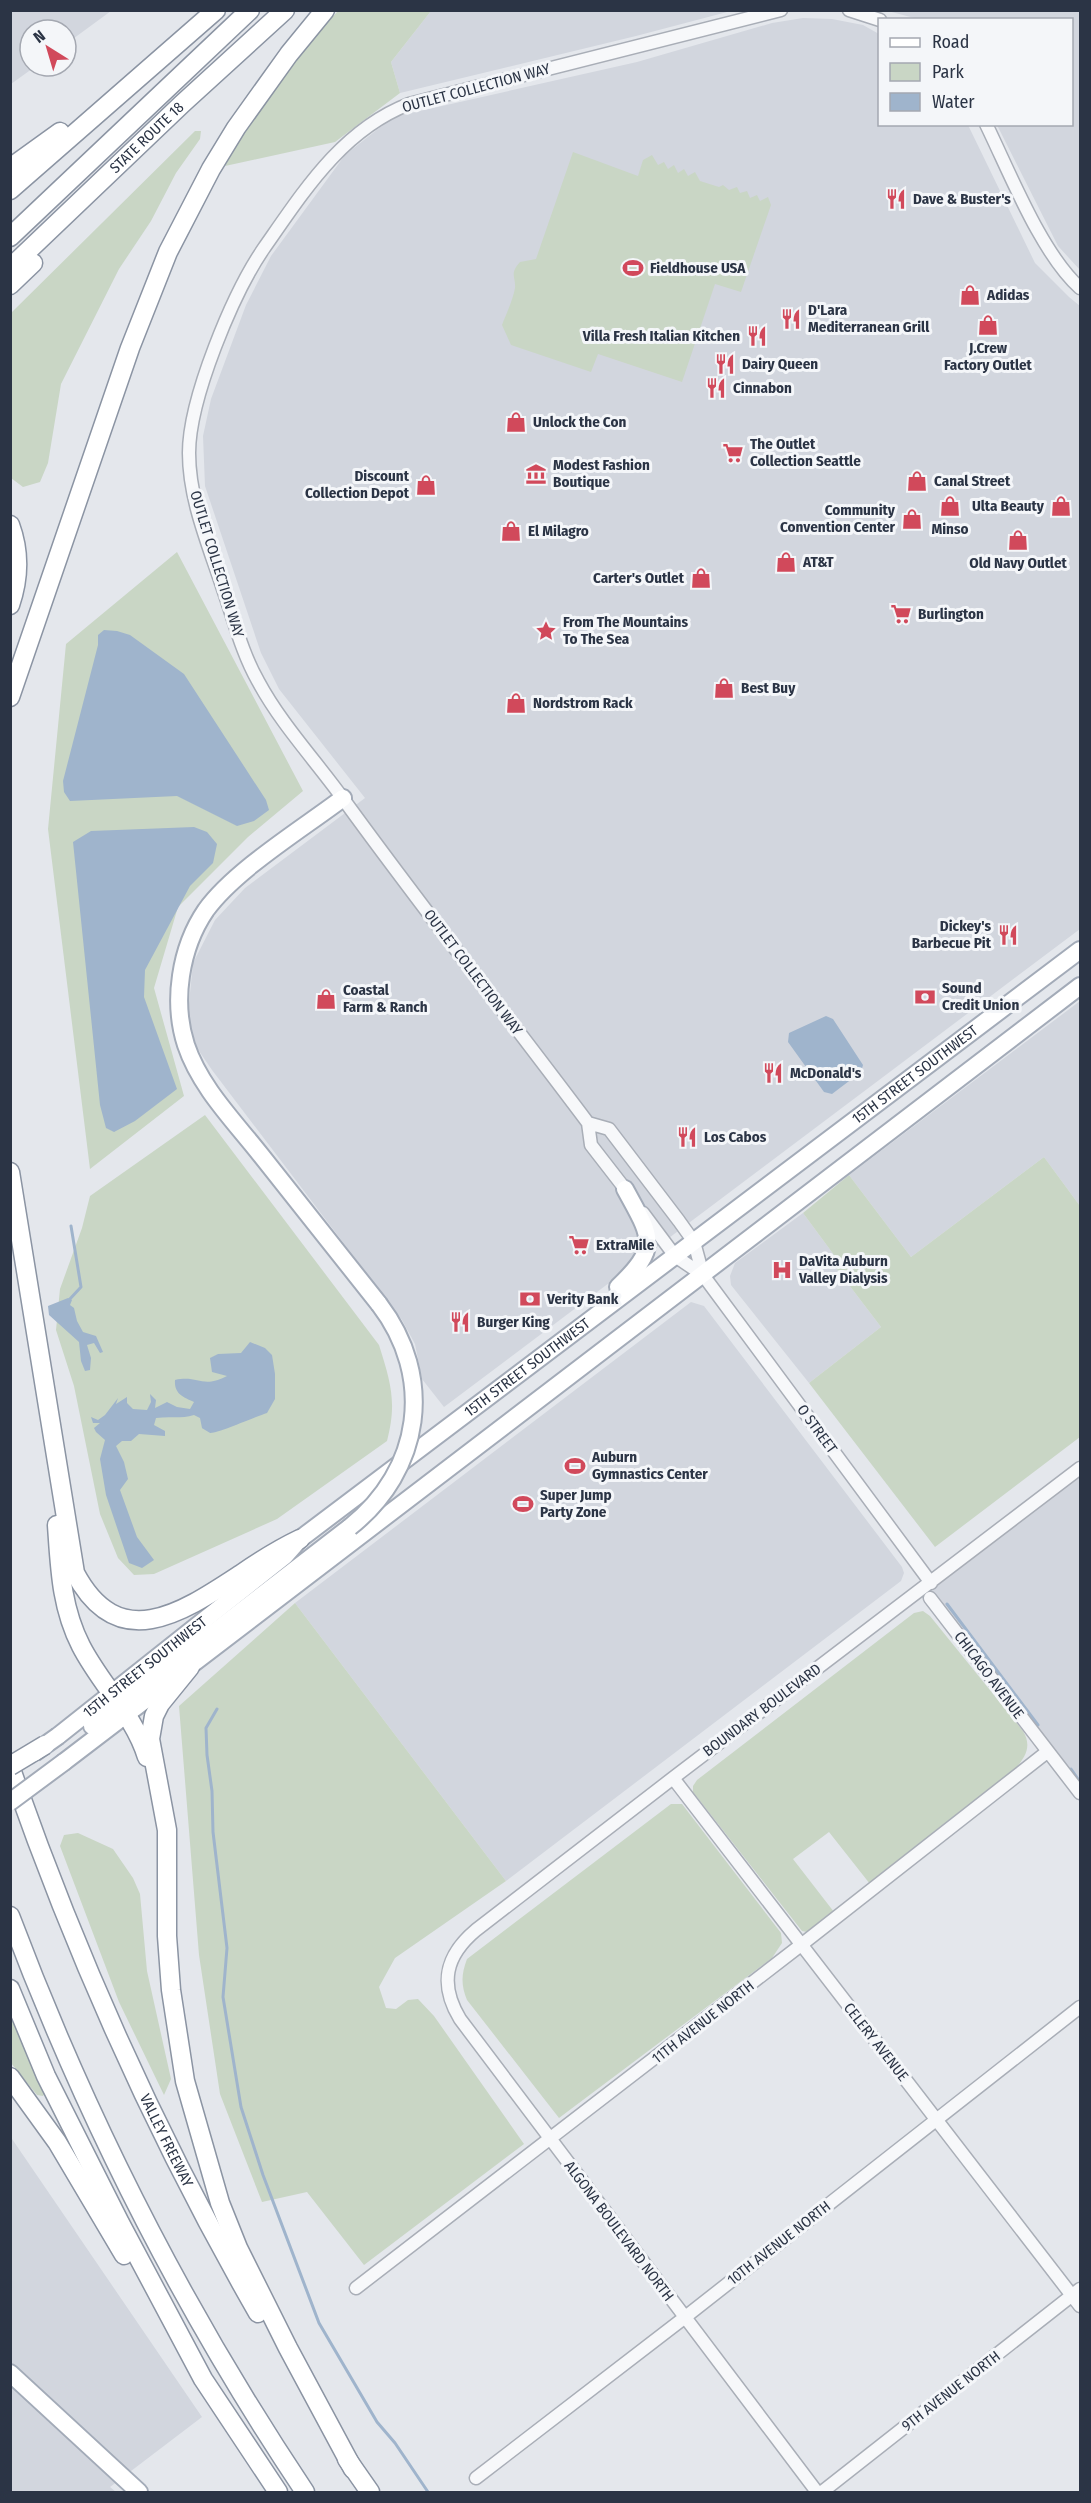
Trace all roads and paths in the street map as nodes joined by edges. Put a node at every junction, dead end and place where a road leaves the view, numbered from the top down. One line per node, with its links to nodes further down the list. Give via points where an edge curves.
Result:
1 (216, 10): 8 (highway)
2 (249, 10): 13 (highway, STATE ROUTE 18)
3 (285, 10): 9 (highway, STATE ROUTE 18)
4 (325, 10): 19 (highway, via 236,128 168,252 130,348)
5 (781, 10): 20 (street, OUTLET COLLECTION WAY, via 390,112 358,132 338,151 249,271 198,399 190,437 192,486 241,642 257,680)
6 (849, 10): 7 (street)
7 (878, 19)
8 (179, 42): 11 (highway); 12 (highway)
9 (231, 60): 14 (highway, STATE ROUTE 18); 15 (highway, via 212,84)
10 (987, 126): 16 (street, via 1051,252)
11 (10, 168)
12 (10, 190)
13 (10, 237)
14 (10, 268)
15 (10, 285)
16 (1080, 288)
17 (10, 525): 18 (highway, via 17,555)
18 (10, 605)
19 (10, 697)
20 (343, 798): 23 (street, OUTLET COLLECTION WAY); 36 (main road, bridge, via 238,877 215,899 188,949 180,981 181,1024 187,1047 211,1091 396,1328 409,1361 414,1396 412,1428 402,1462 374,1506)
21 (1080, 950): 26 (main road, 15TH STREET SOUTHWEST)
22 (1080, 986): 28 (main road, 15TH STREET SOUTHWEST)
23 (588, 1123): 25 (street, OUTLET COLLECTION WAY, via 591,1145); 26 (street, OUTLET COLLECTION WAY, via 609,1129)
24 (10, 1172): 30 (highway)
25 (625, 1189): 27 (street, OUTLET COLLECTION WAY); 29 (main road, via 645,1228 643,1260)
26 (694, 1242): 27 (main road, 15TH STREET SOUTHWEST); 28 (street, O STREET)
27 (675, 1256): 28 (street, O STREET); 29 (main road, 15TH STREET SOUTHWEST)
28 (703, 1275): 33 (street, O STREET); 35 (main road, 15TH STREET SOUTHWEST)
29 (560, 1341): 32 (main road, 15TH STREET SOUTHWEST)
30 (42, 1360): 32 (highway, via 75,1573 86,1592 105,1610 124,1619 149,1622 180,1612 276,1550); 36 (highway, via 60,1585 81,1647)
31 (1080, 1468): 33 (street, BOUNDARY BOULEVARD)
32 (300, 1539): 36 (main road, 15TH STREET SOUTHWEST)
33 (931, 1582): 41 (street, BOUNDARY BOULEVARD)
34 (930, 1598): 38 (street, CHICAGO AVENUE)
35 (190, 1667): 36 (main road, 15TH STREET SOUTHWEST); 45 (highway, via 160,1704 151,1728 152,1755)
36 (119, 1704): 37 (main road, 15TH STREET SOUTHWEST); 37 (main road, 15TH STREET SOUTHWEST); 45 (highway, via 144,1749)
37 (57, 1748): 39 (highway, bridge); 40 (main road, 15TH STREET SOUTHWEST, bridge); 42 (main road); 44 (main road, 15TH STREET SOUTHWEST, bridge)
38 (1047, 1752): 43 (street, CHICAGO AVENUE); 47 (street, 11TH AVENUE NORTH)
39 (10, 1766): 60 (highway, VALLEY FREEWAY, via 66,1920 156,2120 231,2266)
40 (10, 1772)
41 (673, 1778): 47 (street, CELERY AVENUE); 48 (street, BOUNDARY BOULEVARD, via 468,1938)
42 (10, 1791)
43 (1080, 1793)
44 (10, 1802)
45 (165, 1813): 60 (highway, via 171,1990 185,2081 203,2146 238,2248)
46 (10, 1916): 64 (highway, via 74,2070 140,2211 189,2304)
47 (801, 1945): 52 (street, CELERY AVENUE); 53 (street, 11TH AVENUE NORTH)
48 (452, 1961): 53 (street, ALGONA BOULEVARD NORTH, via 447,1994 453,2008)
49 (10, 1989): 59 (highway, via 90,2167)
50 (1080, 2007): 52 (street, 10TH AVENUE NORTH)
51 (10, 2077): 59 (highway, via 57,2142 172,2336)
52 (936, 2120): 55 (street, CELERY AVENUE); 57 (street, 10TH AVENUE NORTH)
53 (550, 2139): 54 (street, 11TH AVENUE NORTH); 57 (street, ALGONA BOULEVARD NORTH)
54 (356, 2288)
55 (1076, 2292): 56 (street, CELERY AVENUE); 67 (street, 9TH AVENUE NORTH)
56 (1080, 2306)
57 (684, 2318): 61 (street, 10TH AVENUE NORTH); 66 (street, ALGONA BOULEVARD NORTH)
58 (10, 2373): 62 (main road)
59 (203, 2379): 63 (highway)
60 (353, 2469): 65 (highway, VALLEY FREEWAY)
61 (476, 2478)
62 (139, 2493)
63 (278, 2493)
64 (305, 2493)
65 (370, 2493)
66 (817, 2493)
67 (822, 2493)

